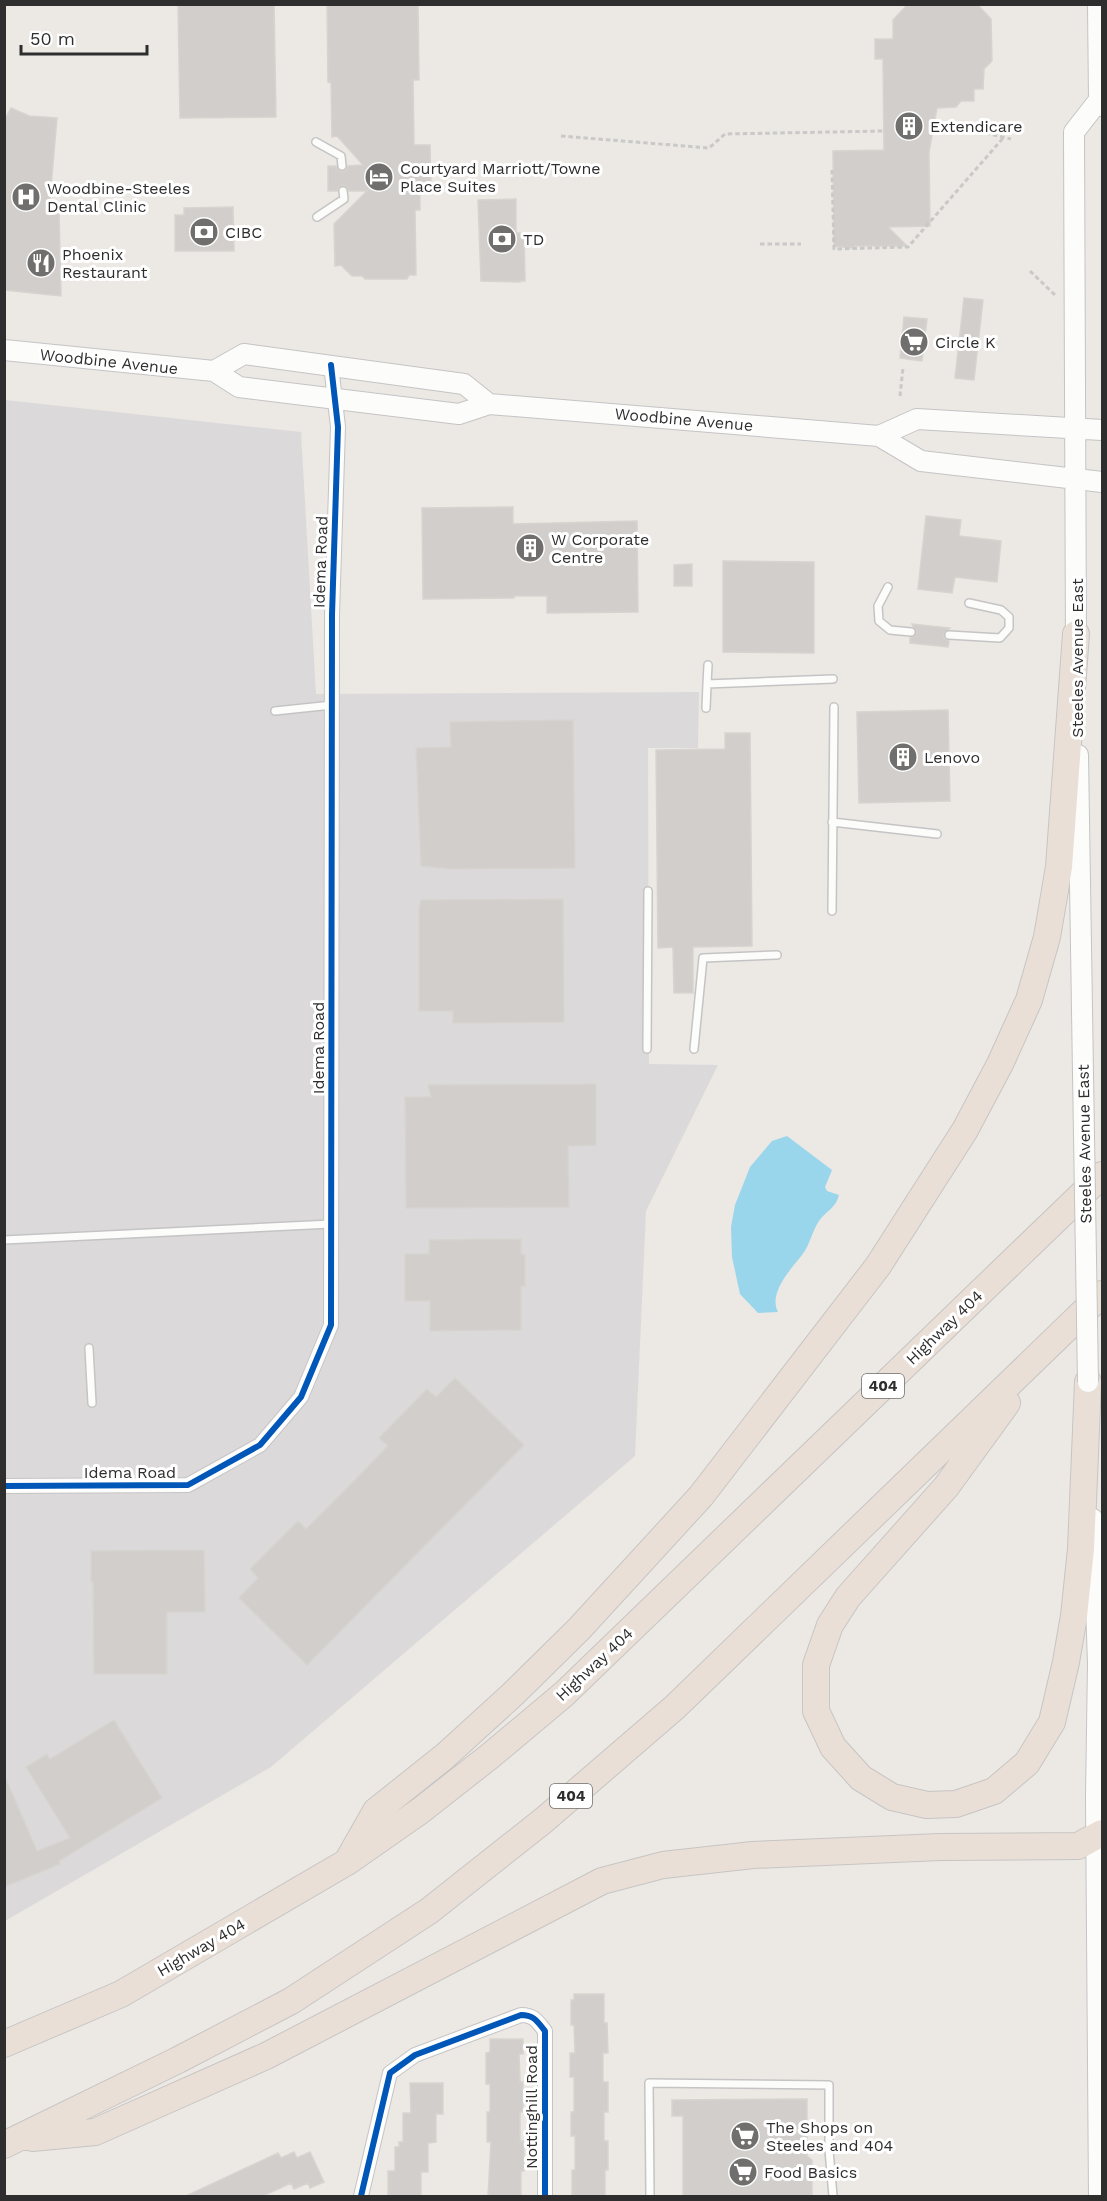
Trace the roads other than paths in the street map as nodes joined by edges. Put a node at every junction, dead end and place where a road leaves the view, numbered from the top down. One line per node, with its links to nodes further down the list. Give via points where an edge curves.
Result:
1 (1098, 4): 2 (main road, Steeles Avenue East)
2 (1101, 103): 12 (main road, Steeles Avenue East, via 1074,132)
3 (316, 142): 4 (lane, via 341,156)
4 (342, 166)
5 (343, 191): 6 (lane, via 344,199)
6 (317, 217)
7 (4, 350): 9 (main road, Woodbine Avenue)
8 (331, 365): 9 (main road, via 244,354); 10 (street, Idema Road); 11 (main road, via 464,384)
9 (214, 371): 10 (main road, Woodbine Avenue, via 239,387)
10 (334, 399): 11 (main road, Woodbine Avenue, via 459,414); 25 (street, Idema Road, via 338,427)
11 (489, 404): 14 (main road, Woodbine Avenue)
12 (1075, 429): 13 (main road, Woodbine Avenue); 14 (main road, Woodbine Avenue, via 917,419); 15 (main road, Steeles Avenue East)
13 (1102, 430)
14 (879, 436): 15 (main road, Woodbine Avenue, via 921,460)
15 (1076, 479): 16 (main road, Woodbine Avenue); 20 (main road, Steeles Avenue East)
16 (1102, 482)
17 (888, 586): 19 (lane, via 878,606 879,621 890,630)
18 (969, 603): 21 (lane, via 1001,610 1009,617 1009,628 1000,638)
19 (911, 632)
20 (1076, 634): 42 (main road, Steeles Avenue East, bridge); 46 (highway, via 1059,867 1047,936 1029,1000 965,1130 878,1266 701,1496 579,1629 513,1694 376,1811)
21 (949, 635)
22 (708, 666): 24 (lane)
23 (833, 679): 24 (lane)
24 (707, 684): 27 (lane)
25 (332, 705): 28 (lane); 37 (street, Idema Road)
26 (834, 707): 29 (lane)
27 (706, 708)
28 (275, 711)
29 (832, 822): 30 (lane); 32 (lane)
30 (937, 834)
31 (648, 891): 34 (lane)
32 (832, 911)
33 (777, 955): 35 (lane, via 703,958)
34 (647, 1049)
35 (694, 1049)
36 (1102, 1175): 46 (highway, Highway 404 / 404, via 564,1694 473,1770)
37 (331, 1224): 38 (lane); 44 (street, Idema Road, via 331,1325 301,1397 260,1445 188,1485)
38 (4, 1240)
39 (1102, 1294): 40 (highway, 404)
40 (1048, 1347): 42 (highway, via 946,1487 848,1597 830,1625 816,1665 816,1712 833,1747 861,1778 892,1797 927,1805 956,1804 994,1791 1028,1763 1052,1722 1074,1616); 48 (highway, 404, via 675,1707 544,1820 429,1911 291,2001)
41 (89, 1348): 43 (lane)
42 (1088, 1382): 45 (main road, Steeles Avenue East)
43 (92, 1403)
44 (4, 1486)
45 (1100, 1835): 48 (highway, via 1078,1846 753,1855 663,1865 602,1881 266,2056 95,2132); 53 (main road, Steeles Avenue East)
46 (347, 1862): 47 (highway, Highway 404 / 404, via 120,1994)
47 (4, 2044)
48 (10, 2142)
49 (361, 2196): 50 (street, Nottinghill Road, via 390,2073 415,2055 497,2023 529,2015 545,2031)
50 (544, 2196)
51 (650, 2196): 52 (lane, via 649,2083 829,2085)
52 (833, 2196)
53 (1099, 2196)

